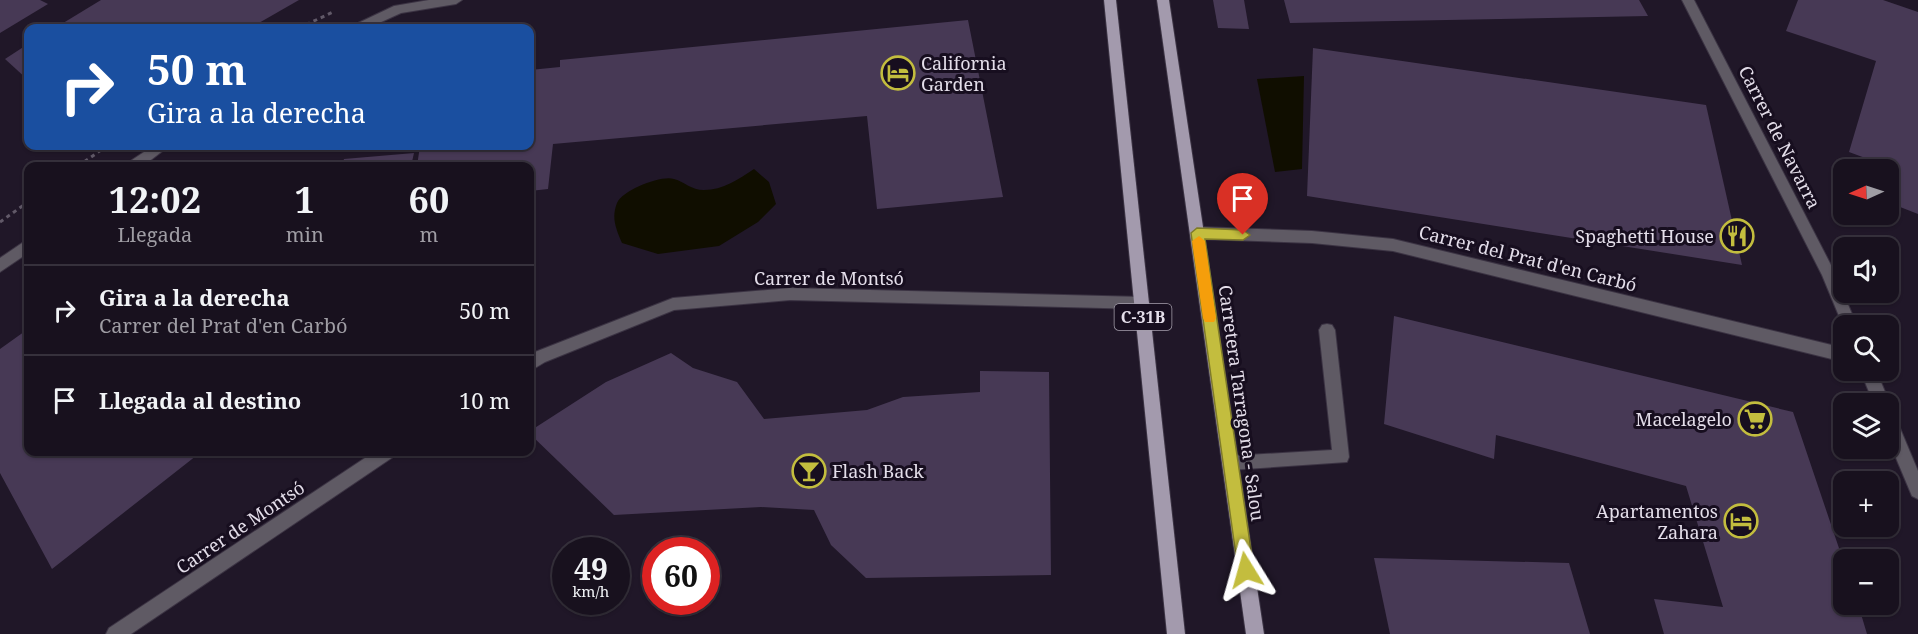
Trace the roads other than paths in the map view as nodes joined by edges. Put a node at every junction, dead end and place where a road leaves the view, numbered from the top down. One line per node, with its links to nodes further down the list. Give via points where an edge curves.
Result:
1 (456, 0): 5 (street, via 398,9)
2 (1110, 0): 11 (main road, C-31B)
3 (1163, 0): 8 (main road, Carretera Tarragona - Salou)
4 (1688, 0): 12 (street, Carrer de Navarra, via 1829,275)
5 (366, 24)
6 (156, 150): 7 (street)
7 (140, 162)
8 (1197, 233): 14 (street, Carrer del Prat d'en Carbó, via 1312,237 1393,245); 18 (main road, Carretera Tarragona - Salou)
9 (24, 248): 10 (street)
10 (0, 266)
11 (1142, 303): 15 (street, Carrer de Montsó, via 790,294 673,304); 21 (main road, C-31B)
12 (1845, 315)
13 (1327, 330): 18 (street, via 1341,457)
14 (1833, 352)
15 (534, 361)
16 (1899, 445): 19 (street)
17 (381, 456): 20 (street, Carrer de Montsó)
18 (1230, 463): 22 (main road, Carretera Tarragona - Salou)
19 (1918, 491)
20 (115, 634)
21 (1176, 634)
22 (1255, 634)

